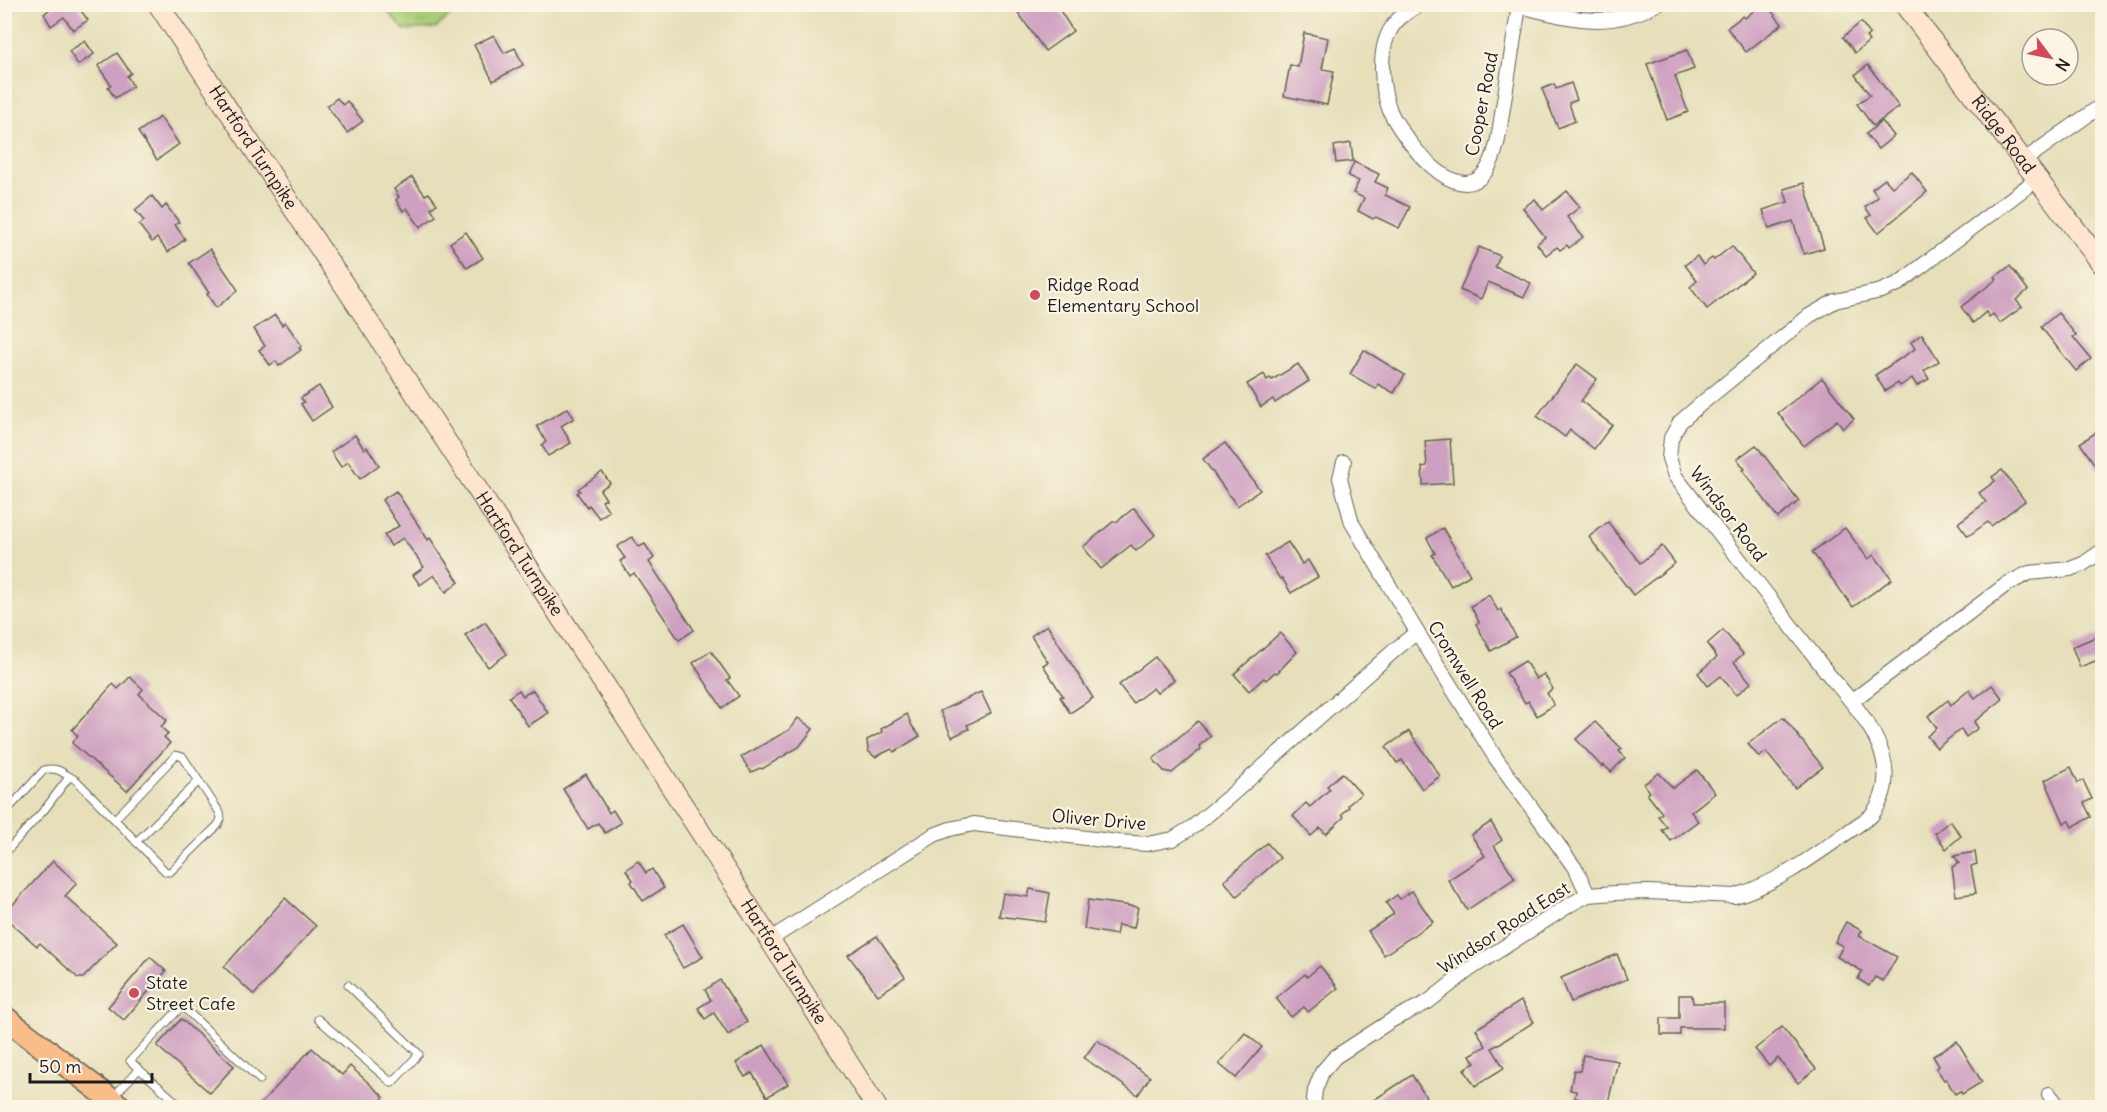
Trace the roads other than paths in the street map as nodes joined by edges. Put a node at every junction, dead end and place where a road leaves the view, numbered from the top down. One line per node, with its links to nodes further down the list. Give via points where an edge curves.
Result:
1 (158, 4): 21 (main road, Hartford Turnpike)
2 (1420, 4): 5 (street, Cooper Road, via 1393,25 1386,38 1386,97 1403,133 1428,164 1445,177 1466,182 1484,174 1493,154)
3 (1658, 4): 5 (street, Cooper Road, via 1610,20 1592,21)
4 (1904, 4): 7 (main road, Ridge Road)
5 (1514, 5)
6 (2103, 105): 7 (street)
7 (2024, 161): 8 (main road, Ridge Road)
8 (2037, 179): 9 (main road, Ridge Road); 13 (street, Windsor Road, via 1898,284 1835,301 1809,316 1680,422 1671,438 1669,458 1675,476)
9 (2103, 264)
10 (1344, 462): 12 (street, Cromwell Road, via 1340,478 1352,523)
11 (2103, 551): 13 (street, via 2070,569 2029,573 2007,584)
12 (1417, 632): 20 (street, Cromwell Road, via 1496,757 1577,871); 21 (street, Oliver Drive, via 1230,796 1173,839 1147,844 1118,843 974,824 950,829 934,835)
13 (1851, 701): 20 (street, Windsor Road East, via 1885,760 1883,793 1870,816 1788,873 1735,896 1648,892)
14 (69, 777): 16 (lane, via 51,768 44,771); 17 (lane); 19 (lane)
15 (199, 781): 17 (lane, via 183,757 176,755); 18 (lane); 18 (lane, via 221,819 170,872 162,870)
16 (4, 814)
17 (115, 819): 18 (lane)
18 (136, 842)
19 (4, 854)
20 (1588, 895): 31 (street, Windsor Road East, via 1470,969 1428,1002 1335,1057 1322,1072)
21 (770, 940): 30 (main road, Hartford Turnpike)
22 (348, 986): 24 (lane, via 419,1054 392,1083)
23 (4, 1017): 28 (main road)
24 (318, 1018)
25 (139, 1069): 26 (lane, via 130,1061 182,1006); 28 (lane); 29 (lane)
26 (260, 1080)
27 (2049, 1094): 32 (street)
28 (117, 1103)
29 (183, 1107)
30 (877, 1107)
31 (1313, 1107)
32 (2060, 1107)

